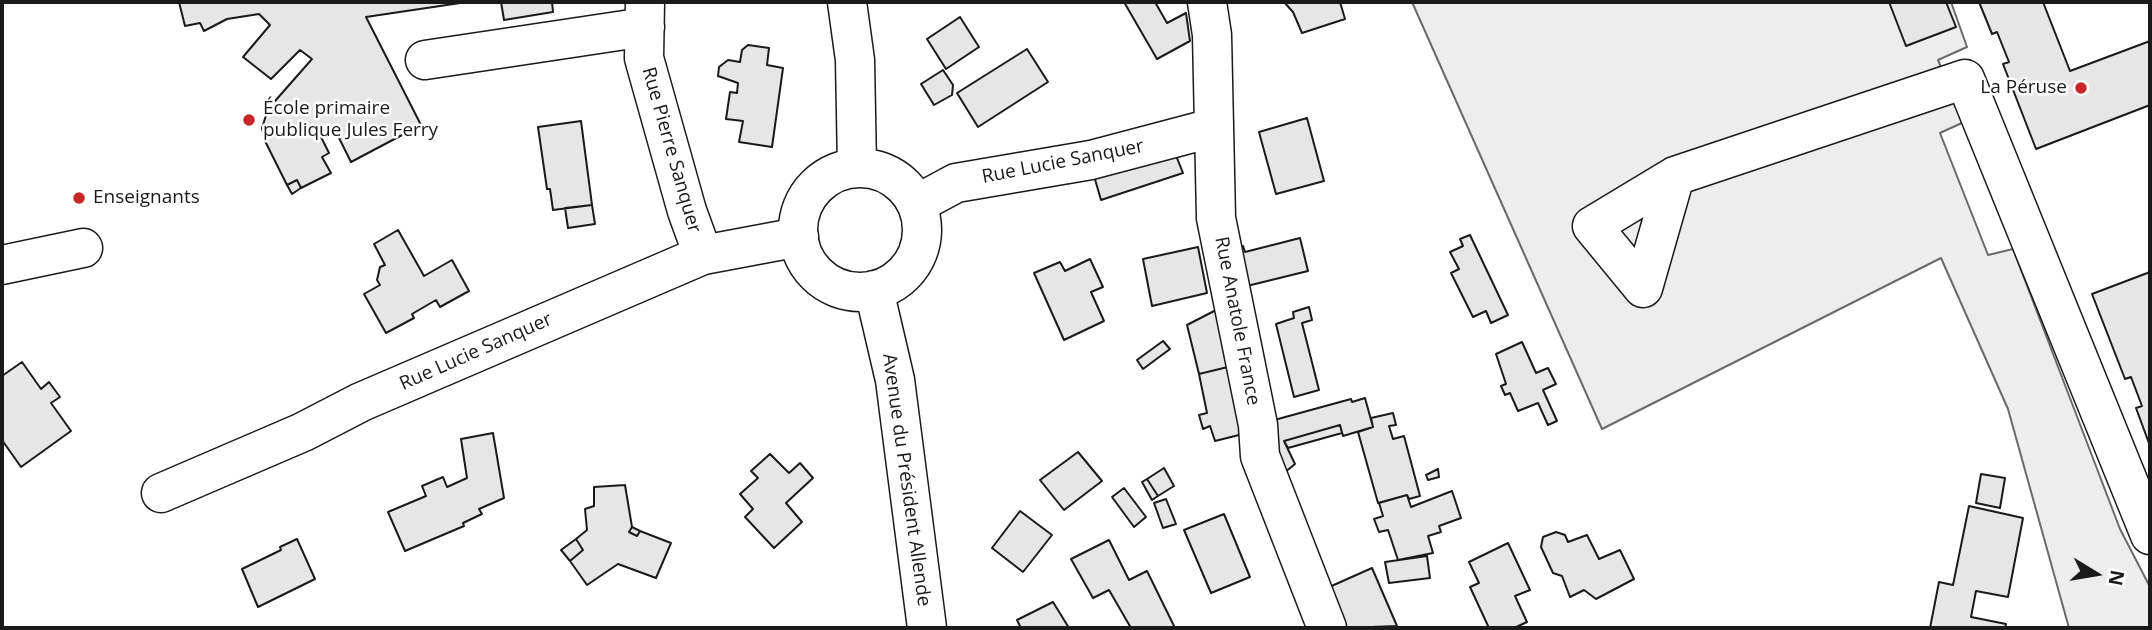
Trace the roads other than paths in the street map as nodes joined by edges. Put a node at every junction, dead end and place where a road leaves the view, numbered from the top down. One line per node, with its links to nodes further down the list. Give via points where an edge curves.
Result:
1 (848, 2): 6 (street, via 855,60)
2 (1207, 2): 5 (street, Rue Anatole France, via 1212,36)
3 (645, 15): 4 (street); 11 (street, Rue Pierre Sanquer, via 644,58)
4 (425, 60)
5 (1212, 128): 8 (street, Rue Lucie Sanquer, via 1091,160 956,183); 17 (street, Rue Anatole France, via 1216,218 1258,425 1259,456)
6 (857, 167): 8 (street, via 882,171 903,184); 9 (street, via 831,174 809,192 798,218)
7 (1675, 176): 15 (street, via 1965,79)
8 (917, 204): 13 (street, via 922,225 919,247 909,267 894,282)
9 (799, 236): 11 (street, Rue Lucie Sanquer); 13 (street, via 807,263 820,278 836,288)
10 (83, 248): 12 (street)
11 (703, 255): 14 (street, Rue Lucie Sanquer)
12 (2, 265)
13 (874, 290): 16 (street, Avenue du Président Allende, via 895,380)
14 (161, 493)
15 (2150, 535)
16 (927, 628)
17 (1327, 628)

